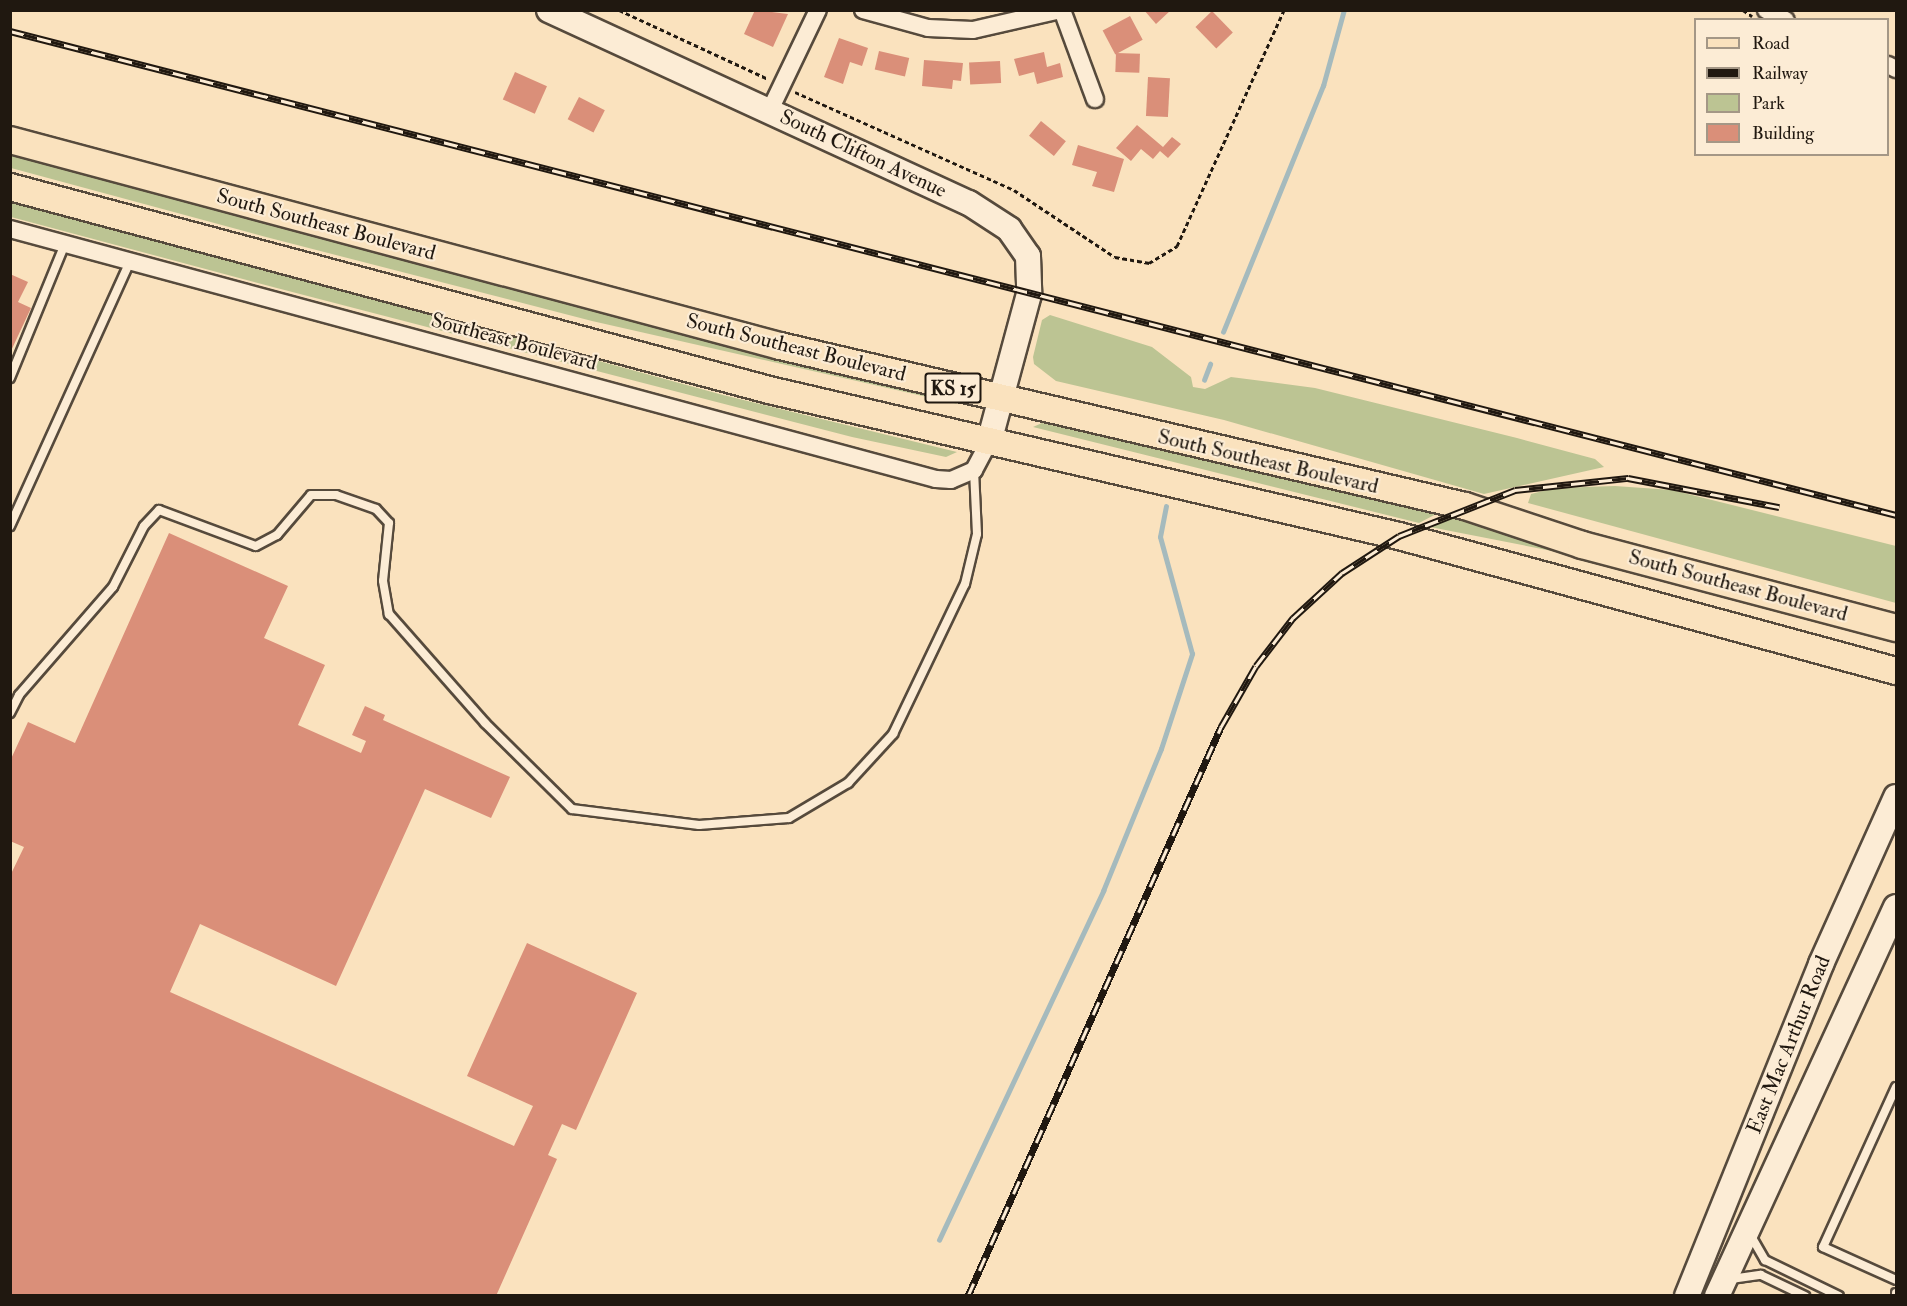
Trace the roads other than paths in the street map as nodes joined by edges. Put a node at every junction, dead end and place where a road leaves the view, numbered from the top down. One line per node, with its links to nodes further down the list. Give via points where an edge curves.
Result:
1 (549, 10): 8 (street, South Clifton Avenue)
2 (818, 10): 8 (street)
3 (863, 10): 4 (street, via 928,28 973,30)
4 (1061, 10): 7 (street)
5 (1766, 10): 6 (street)
6 (1785, 16)
7 (1095, 99)
8 (770, 110): 15 (street, South Clifton Avenue, via 990,214 1019,242 1028,256 1029,294)
9 (10, 140): 15 (main road, South Southeast Boulevard / KS 15, via 768,343)
10 (10, 187): 16 (main road, South Southeast Boulevard / KS 15, via 769,390)
11 (10, 229): 12 (street, Southeast Boulevard)
12 (65, 244): 13 (street, Southeast Boulevard); 14 (lane)
13 (130, 261): 17 (street, Southeast Boulevard, via 936,479 951,480); 18 (lane)
14 (10, 378)
15 (1001, 399): 16 (street, South Clifton Avenue); 19 (main road, South Southeast Boulevard / KS 15, via 1465,506 1582,545)
16 (989, 442): 17 (street); 20 (main road, South Southeast Boulevard / KS 15, via 1399,536)
17 (974, 470): 23 (lane, via 977,534 965,584 893,734 849,783 789,818 699,825 572,808 485,723 389,614 383,581 389,523 376,509 336,495 310,495 278,536 256,546 159,510 144,526 113,587 19,695)
18 (10, 526)
19 (1896, 628)
20 (1841, 656): 21 (main road, South Southeast Boulevard / KS 15); 22 (main road)
21 (1896, 671)
22 (1896, 682)
23 (10, 713)
24 (1896, 797): 31 (street, East Mac Arthur Road, via 1821,964)
25 (1896, 907): 28 (street, East Mac Arthur Road)
26 (1896, 1087): 27 (lane)
27 (1894, 1101): 29 (lane, via 1822,1248)
28 (1750, 1222): 30 (street, East Mac Arthur Road); 33 (lane, via 1754,1248 1764,1260)
29 (1896, 1280)
30 (1720, 1289): 32 (lane, via 1761,1275)
31 (1687, 1296)
32 (1805, 1296)
33 (1839, 1296)

